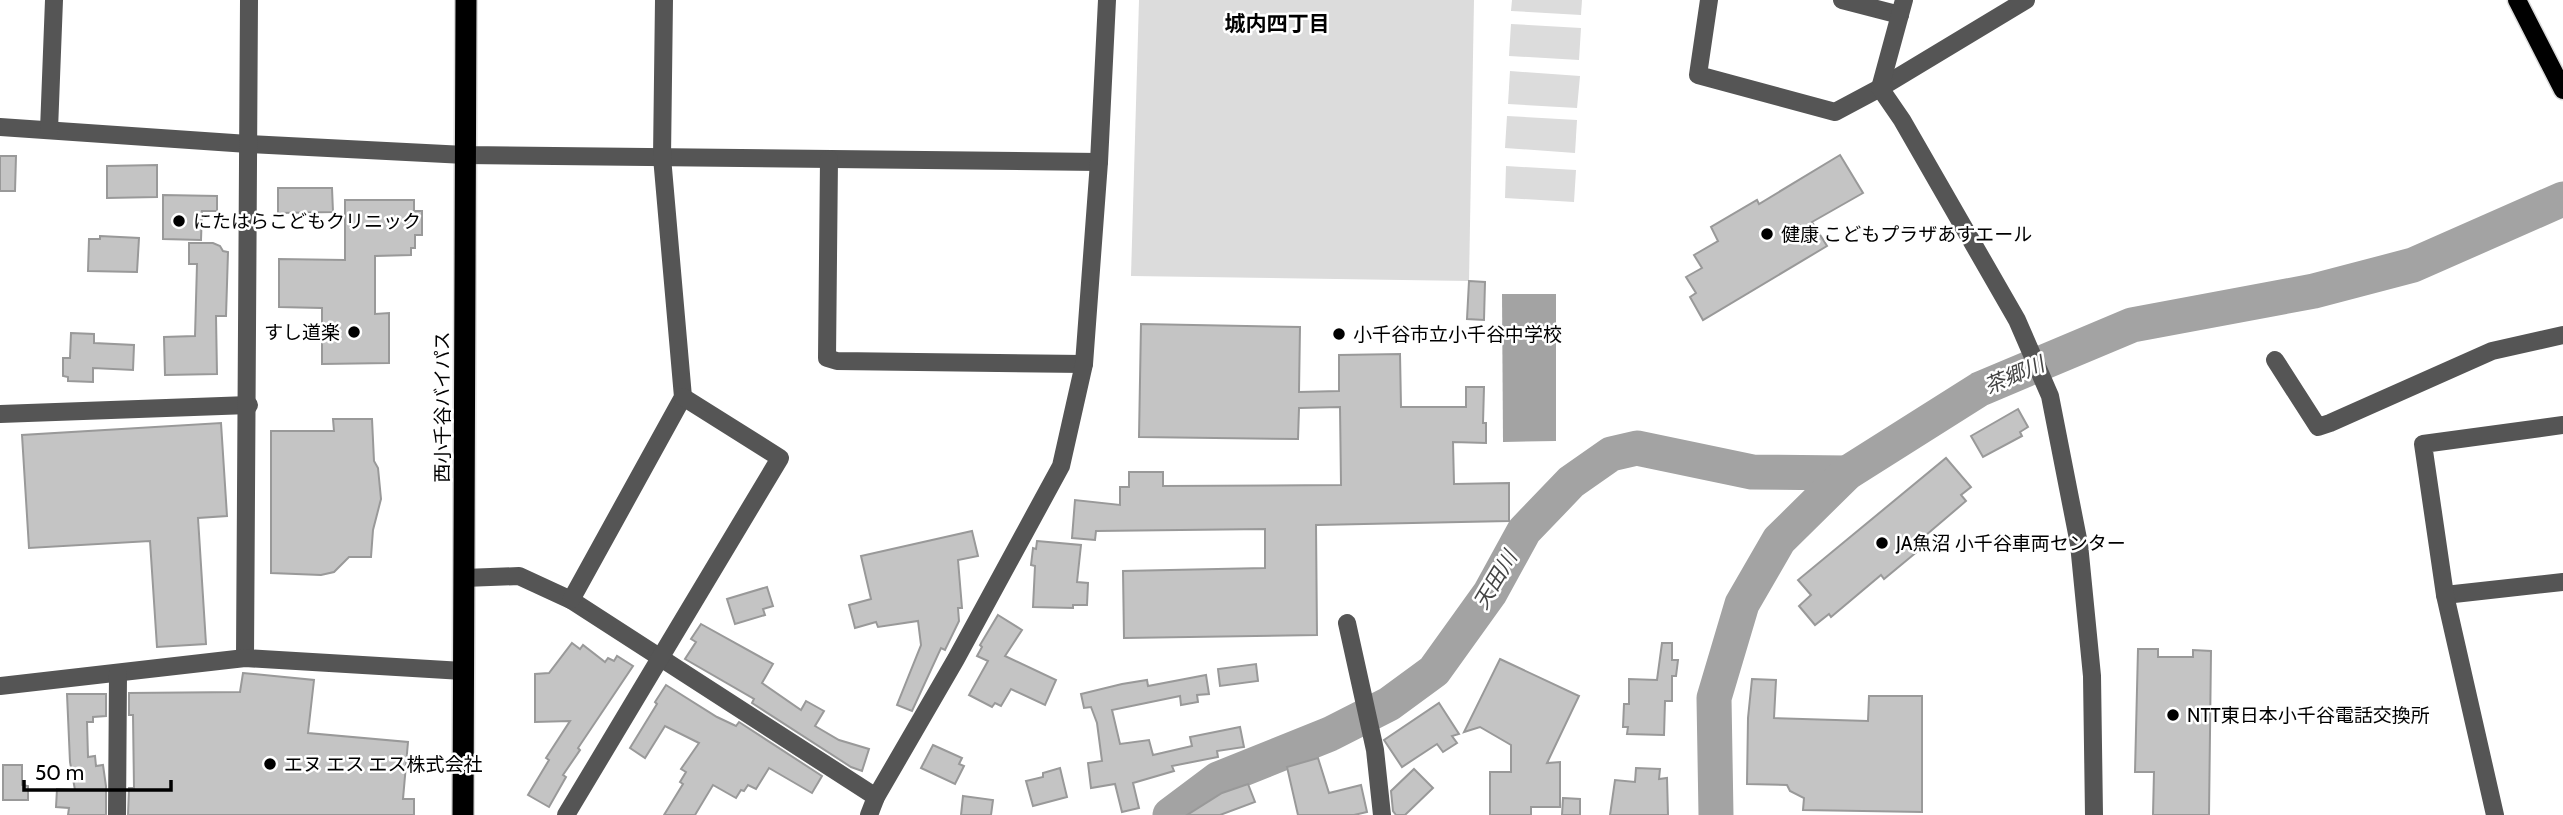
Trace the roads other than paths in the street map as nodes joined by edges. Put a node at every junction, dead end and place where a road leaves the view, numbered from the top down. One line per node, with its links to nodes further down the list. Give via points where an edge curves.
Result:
1 (54, 0): 14 (street)
2 (249, 0): 15 (street)
3 (466, 0): 16 (highway, 西小千谷バイパス)
4 (664, 0): 17 (street)
5 (1107, 0): 19 (street)
6 (1709, 0): 11 (street, via 1698,75 1835,112)
7 (1842, 0): 10 (street)
8 (2026, 0): 11 (street)
9 (2517, 0): 12 (main road)
10 (1902, 7): 11 (street)
11 (1880, 88): 43 (street, via 2017,320 2050,396 2079,544 2092,676)
12 (2563, 90)
13 (0, 127): 14 (street)
14 (49, 130): 15 (street)
15 (248, 144): 16 (street); 24 (street)
16 (465, 155): 17 (street); 27 (highway, 西小千谷バイパス)
17 (662, 157): 18 (street); 23 (street)
18 (829, 159): 19 (street); 22 (street, via 827,358)
19 (1099, 162): 22 (street)
20 (2563, 335): 21 (street, via 2492,351 2318,427)
21 (2275, 360)
22 (1084, 364): 37 (street, via 1061,466)
23 (683, 397): 30 (street); 33 (street, via 780,458)
24 (248, 405): 25 (street); 32 (street)
25 (0, 414)
26 (2563, 425): 29 (street, via 2423,444)
27 (464, 578): 30 (street, via 519,576); 34 (highway, 西小千谷バイパス)
28 (2563, 582): 29 (street)
29 (2445, 594): 44 (street)
30 (571, 600): 33 (street)
31 (1347, 622): 42 (street, via 1376,750)
32 (245, 658): 34 (street); 35 (street)
33 (660, 658): 37 (street); 40 (street)
34 (463, 671): 39 (highway, 西小千谷バイパス)
35 (118, 674): 36 (street); 38 (street)
36 (0, 686)
37 (876, 797): 41 (street)
38 (117, 815)
39 (463, 815)
40 (566, 815)
41 (869, 815)
42 (1382, 815)
43 (2094, 815)
44 (2495, 815)

